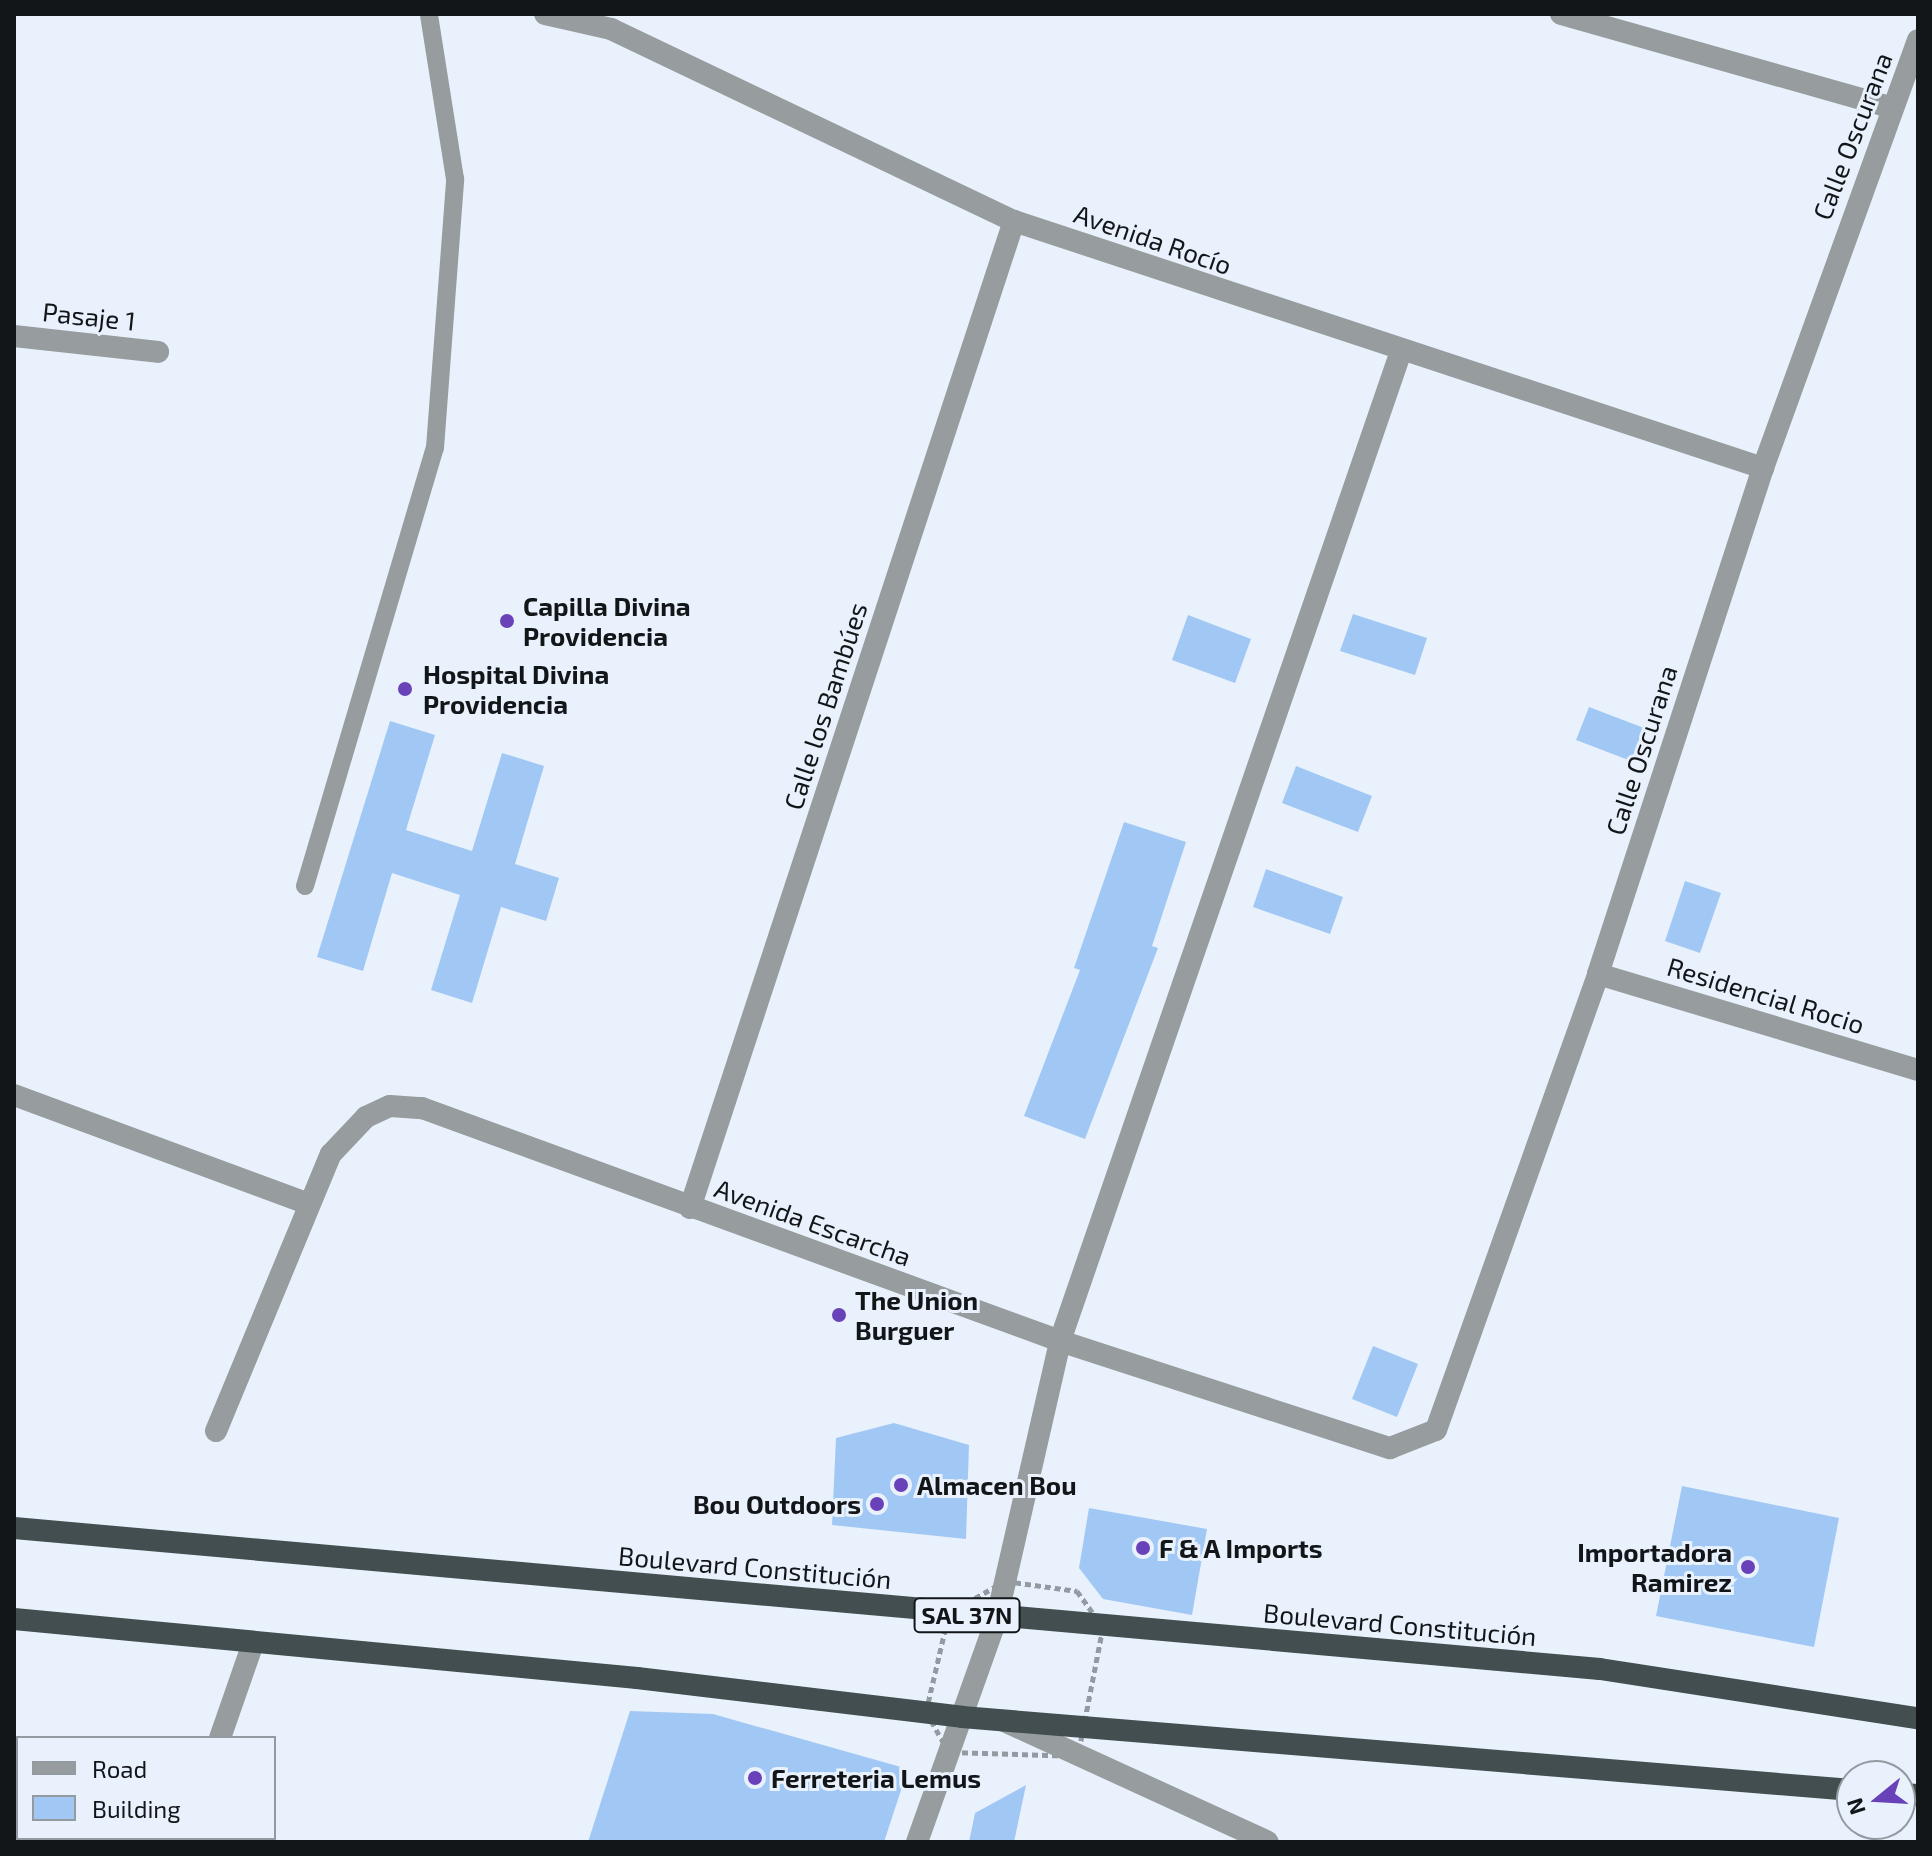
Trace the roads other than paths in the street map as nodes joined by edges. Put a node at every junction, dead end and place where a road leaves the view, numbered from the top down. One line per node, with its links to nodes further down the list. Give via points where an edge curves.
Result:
1 (429, 14): 12 (lane, via 455,179 435,448)
2 (545, 14): 4 (street, Avenida Rocío)
3 (1561, 14): 6 (street)
4 (618, 22): 7 (street, Avenida Rocío)
5 (1918, 40): 6 (street, Calle Oscurana)
6 (1889, 107): 11 (street, Calle Oscurana)
7 (1014, 221): 10 (street, Avenida Rocío); 17 (street, Calle los Bambúes)
8 (14, 336): 9 (street, Pasaje 1)
9 (158, 352)
10 (1400, 354): 11 (street, Avenida Rocío); 18 (street)
11 (1763, 468): 13 (street, Calle Oscurana)
12 (305, 886)
13 (1598, 974): 14 (street, Residencial Rocio); 20 (street, Calle Oscurana, via 1436,1430)
14 (1918, 1070)
15 (14, 1095): 16 (street)
16 (309, 1204): 17 (street, Avenida Escarcha, via 331,1154 366,1117 390,1106 422,1108); 19 (street, Avenida Escarcha)
17 (690, 1208): 18 (street, Avenida Escarcha)
18 (1060, 1341): 20 (street, Avenida Escarcha); 22 (street)
19 (216, 1431)
20 (1390, 1448)
21 (14, 1528): 22 (highway, Boulevard Constitución / SAL 37N)
22 (997, 1617): 25 (street); 26 (highway, Boulevard Constitución / SAL 37N, via 1600,1669)
23 (14, 1619): 24 (highway)
24 (253, 1643): 25 (highway); 28 (street)
25 (962, 1717): 27 (highway); 30 (street)
26 (1918, 1718)
27 (1003, 1720): 29 (highway); 31 (street)
28 (221, 1736)
29 (1836, 1789)
30 (917, 1842)
31 (1268, 1842)

